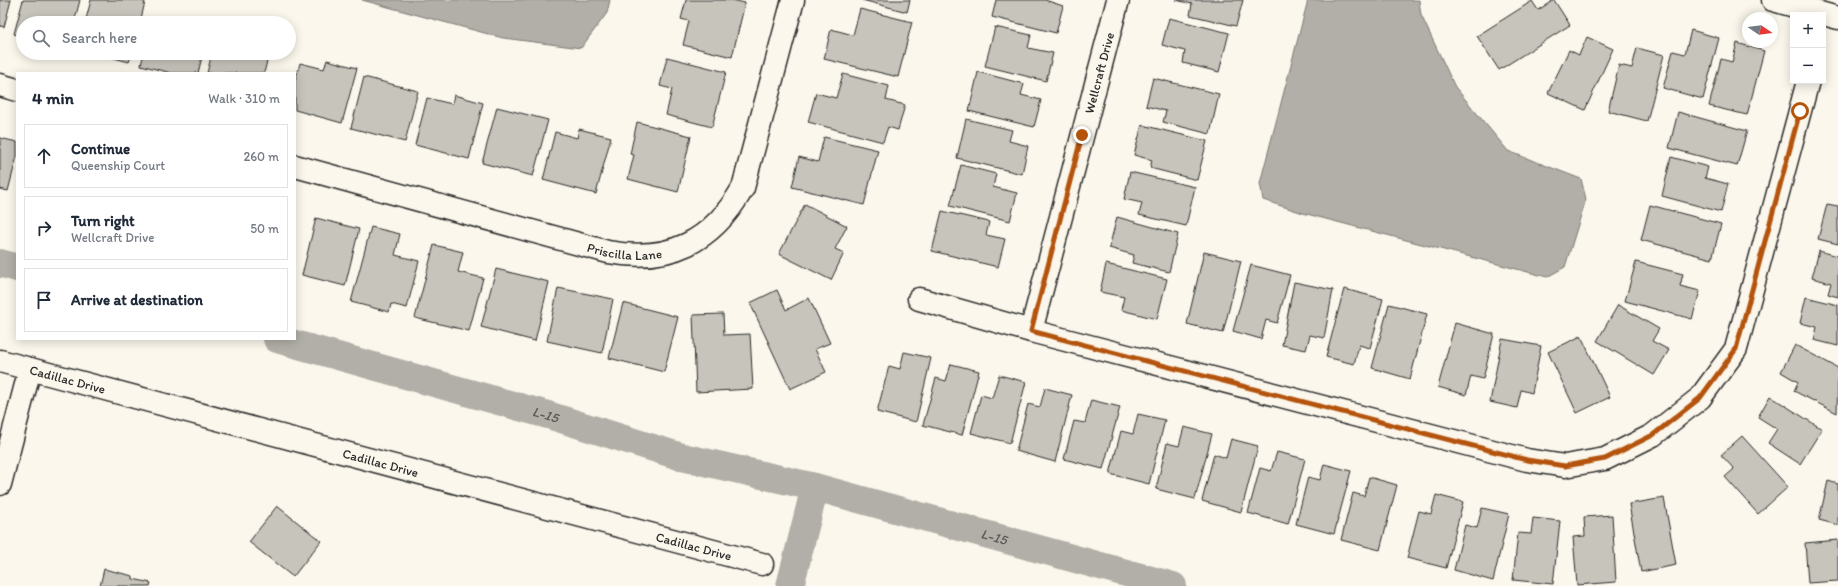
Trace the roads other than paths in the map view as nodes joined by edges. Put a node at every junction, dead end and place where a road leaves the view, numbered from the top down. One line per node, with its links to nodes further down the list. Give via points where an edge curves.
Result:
1 (793, 0): 8 (street, Priscilla Lane, via 743,188 733,205 703,236 667,252 641,256 608,252)
2 (1118, 0): 10 (street, Wellcraft Drive)
3 (1773, 0): 4 (street)
4 (1829, 14)
5 (1807, 84): 10 (street, via 1736,349 1700,398 1653,435 1605,459 1565,466 1527,460)
6 (0, 85): 7 (street)
7 (16, 90)
8 (296, 166)
9 (919, 298): 10 (street)
10 (1031, 331)
11 (0, 361): 12 (street, Cadillac Drive)
12 (30, 369): 13 (street); 14 (street, Cadillac Drive)
13 (0, 484)
14 (762, 564)

